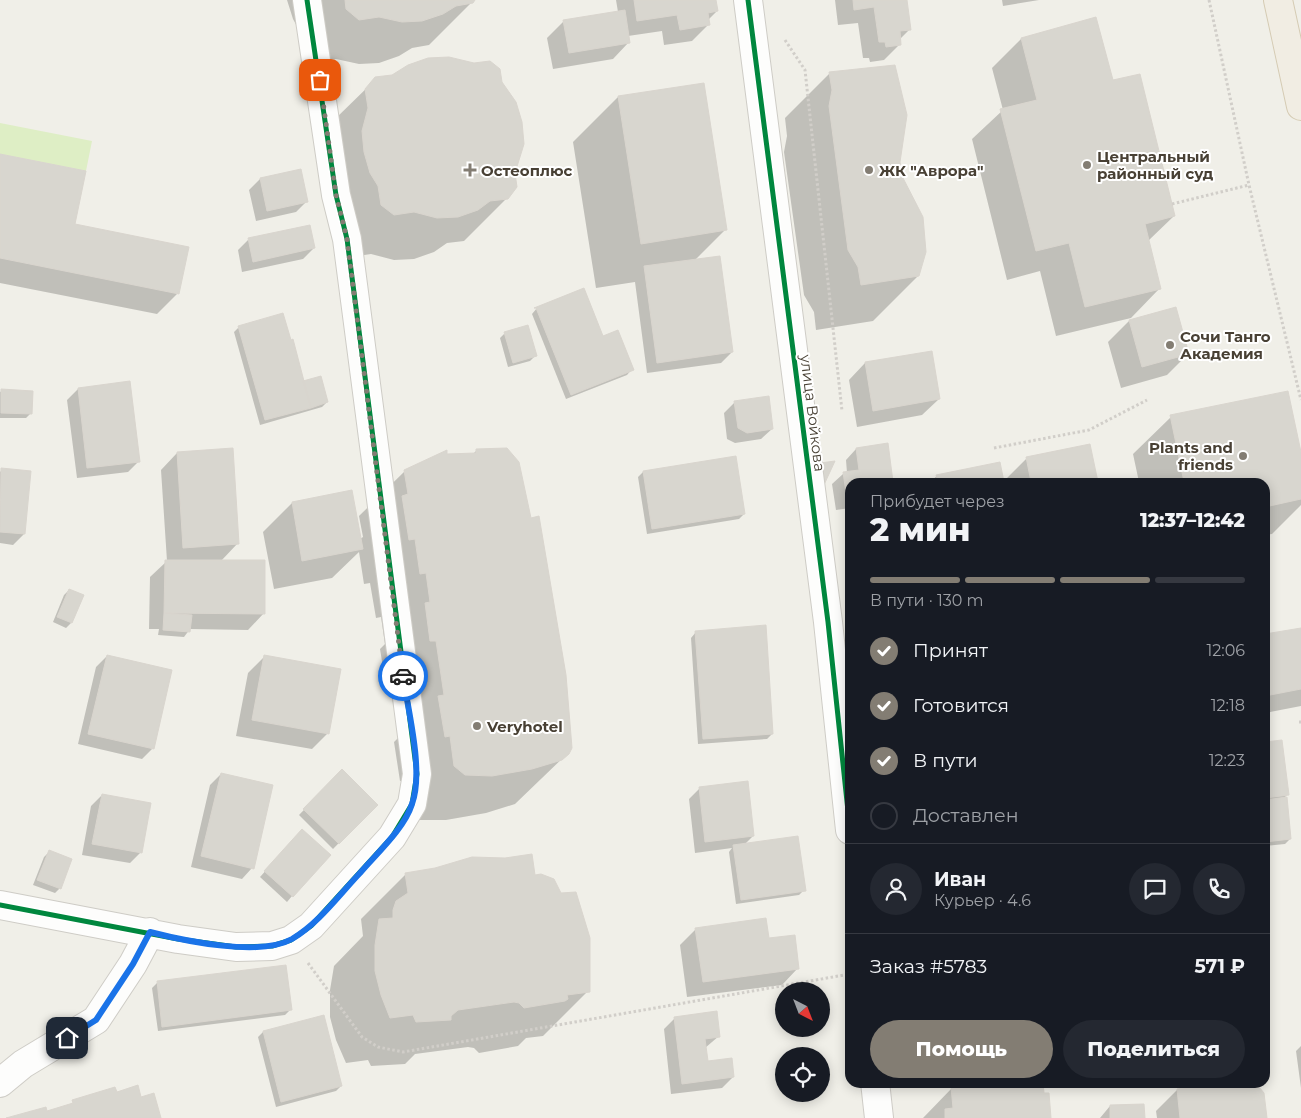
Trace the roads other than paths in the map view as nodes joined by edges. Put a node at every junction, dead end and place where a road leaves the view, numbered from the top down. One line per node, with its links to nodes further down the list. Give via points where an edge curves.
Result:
1 (307, 0): 7 (street, via 336,195 347,239 417,774 412,804 392,837 311,926 291,940 272,946 236,947)
2 (748, 0): 5 (street, улица Войкова, via 828,622)
3 (1278, 0): 4 (main road)
4 (1301, 106)
5 (845, 783)
6 (0, 905): 7 (street)
7 (150, 932): 8 (street, via 96,1020 23,1064)
8 (0, 1083)
9 (876, 1088): 10 (street)
10 (879, 1118)

